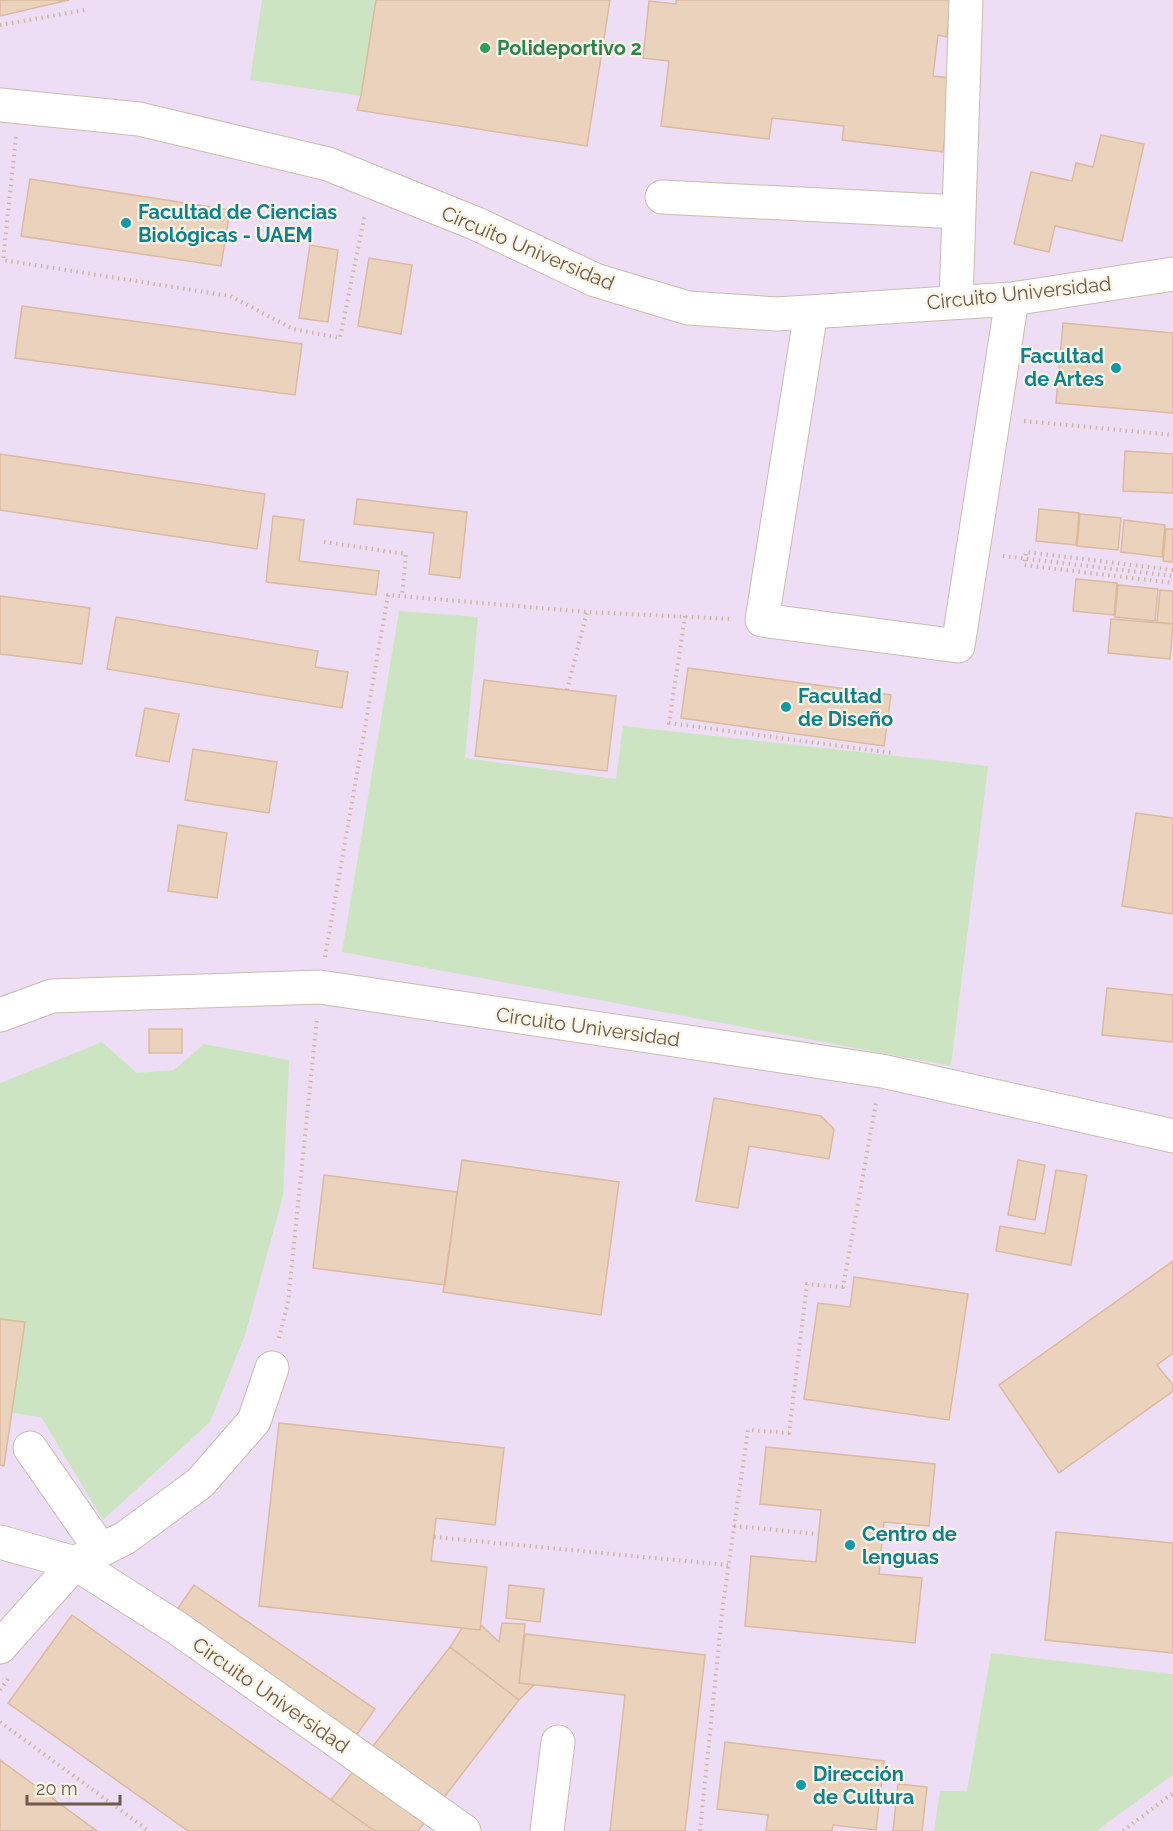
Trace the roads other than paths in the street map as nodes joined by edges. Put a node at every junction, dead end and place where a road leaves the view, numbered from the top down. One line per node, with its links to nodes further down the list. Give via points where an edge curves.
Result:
1 (966, 0): 4 (street)
2 (10, 106): 8 (street, Circuito Universidad, via 139,119 328,165 477,224 595,280 688,308 777,314)
3 (662, 197): 4 (street)
4 (959, 212): 7 (street)
5 (1173, 274): 6 (street, Circuito Universidad)
6 (1012, 299): 7 (street, Circuito Universidad); 8 (street, via 958,646 762,620)
7 (956, 302): 8 (street, Circuito Universidad)
8 (811, 312)
9 (0, 1015): 10 (street, Circuito Universidad, via 52,996 320,987 882,1071)
10 (1173, 1136)
11 (272, 1368): 14 (street, via 254,1421 200,1483 125,1538)
12 (30, 1448): 14 (street)
13 (0, 1542): 14 (street, Circuito Universidad)
14 (88, 1556): 15 (street); 17 (street, Circuito Universidad, via 177,1628)
15 (0, 1647)
16 (558, 1742): 18 (street)
17 (464, 1831)
18 (547, 1831)

